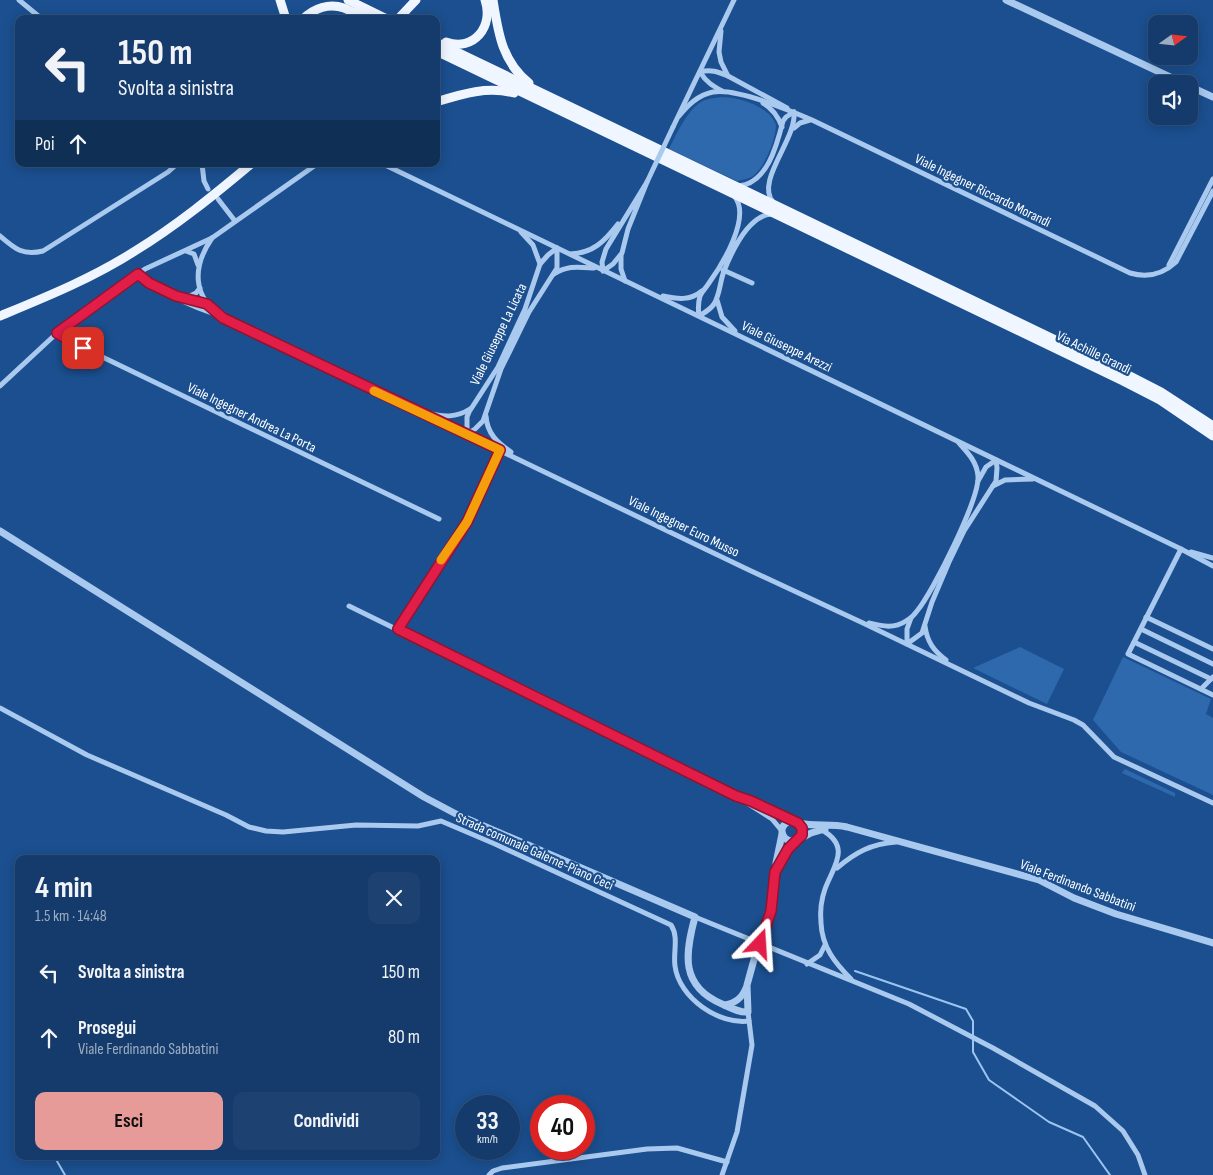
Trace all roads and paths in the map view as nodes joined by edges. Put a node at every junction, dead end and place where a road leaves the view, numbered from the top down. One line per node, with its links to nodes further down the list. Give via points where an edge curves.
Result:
1 (19, 0): 13 (street)
2 (280, 0): 14 (main road)
3 (331, 0): 12 (main road)
4 (348, 0): 16 (main road)
5 (360, 0): 16 (main road)
6 (409, 0): 17 (main road)
7 (416, 0): 18 (main road)
8 (485, 0): 20 (main road, via 488,18 478,37 458,45)
9 (493, 0): 31 (main road, via 503,50 511,64 520,76)
10 (734, 0): 19 (street)
11 (1006, 0): 24 (street)
12 (359, 14): 15 (main road, via 328,6); 16 (main road)
13 (37, 15)
14 (285, 15)
15 (308, 15)
16 (371, 15)
17 (400, 15)
18 (401, 15)
19 (722, 24): 23 (street); 25 (street, via 719,52)
20 (440, 42)
21 (440, 43): 31 (main road)
22 (440, 53): 31 (main road)
23 (700, 72): 25 (street, via 708,70); 27 (street, via 704,79); 33 (street)
24 (1166, 75)
25 (728, 76): 32 (street)
26 (1198, 90): 28 (street)
27 (724, 92): 29 (street); 33 (street, via 698,97)
28 (1213, 97)
29 (751, 98): 32 (street); 35 (street, via 773,111)
30 (440, 101): 31 (main road, via 470,92 503,90 544,106)
31 (562, 107): 45 (main road)
32 (794, 112): 34 (street, Viale Ingegner Riccardo Morandi); 35 (street, via 786,117); 36 (street)
33 (679, 116): 43 (street, bridge)
34 (812, 120): 36 (street, via 800,123); 62 (street, Viale Ingegner Riccardo Morandi, via 1130,273 1149,276)
35 (782, 127): 45 (street, via 763,171 747,184)
36 (792, 130): 49 (street, via 768,188)
37 (174, 167): 52 (street, via 43,251 25,253)
38 (202, 167): 44 (street)
39 (247, 167): 77 (main road, via 135,251 83,280)
40 (312, 167): 50 (street)
41 (388, 167): 51 (street, Viale Giuseppe Arezzi)
42 (1213, 179): 62 (street, via 1172,262)
43 (647, 182): 48 (street); 56 (street)
44 (208, 189)
45 (732, 189): 49 (main road); 60 (street, via 739,205 740,219)
46 (1213, 191): 62 (street, via 1180,256)
47 (218, 199): 50 (street)
48 (631, 206): 57 (street, via 595,248); 61 (street, via 606,249)
49 (776, 211): 60 (street, via 752,222); 73 (main road)
50 (235, 221): 53 (street)
51 (517, 228): 54 (street, Viale Giuseppe Arezzi); 58 (street, via 533,245)
52 (0, 236)
53 (212, 238): 55 (street); 59 (street)
54 (557, 248): 57 (street, Viale Giuseppe Arezzi); 58 (street); 64 (street, via 558,262)
55 (185, 251): 59 (street, via 194,254); 63 (street)
56 (622, 253): 61 (street, via 613,264); 65 (street, via 621,269)
57 (569, 254): 61 (street, Viale Giuseppe Arezzi)
58 (540, 264): 82 (street, Viale Giuseppe La Licata, via 521,318 498,367)
59 (198, 265): 67 (street, Viale Ingegner Euro Musso)
60 (721, 269): 66 (street); 68 (street); 70 (street)
61 (601, 270): 64 (street, via 577,266); 65 (street, Viale Giuseppe Arezzi)
62 (1164, 271)
63 (138, 274): 71 (street); 79 (street)
64 (554, 274): 84 (street, via 521,328 494,385)
65 (625, 281): 69 (street, Viale Giuseppe Arezzi)
66 (752, 282)
67 (200, 288): 72 (street); 74 (street, Viale Ingegner Euro Musso)
68 (704, 289): 69 (street, via 678,300); 78 (street, via 699,298)
69 (653, 294): 78 (street, Viale Giuseppe Arezzi)
70 (717, 295): 78 (street, via 712,307); 80 (street, via 722,317)
71 (176, 296): 72 (street); 75 (street)
72 (185, 298): 74 (street)
73 (959, 298): 85 (main road, Via Achille Grandi, via 1161,392); 87 (main road, Via Achille Grandi, via 1160,400)
74 (207, 304): 75 (street); 76 (street, Viale Ingegner Euro Musso)
75 (201, 309): 76 (street)
76 (216, 314): 83 (street, Viale Ingegner Euro Musso)
77 (0, 316)
78 (698, 316): 80 (street, Viale Giuseppe Arezzi)
79 (57, 333): 81 (street); 95 (street, Viale Ingegner Andrea La Porta)
80 (741, 336): 88 (street, Viale Giuseppe Arezzi)
81 (0, 386)
82 (474, 406): 83 (street, via 450,417); 86 (street, Viale Giuseppe La Licata, via 467,418)
83 (412, 408): 86 (street, Viale Ingegner Euro Musso)
84 (486, 415): 86 (street); 91 (street, via 488,429 497,443)
85 (1213, 426)
86 (467, 434): 89 (street, Viale Ingegner Euro Musso)
87 (1213, 436)
88 (958, 441): 90 (street, Viale Giuseppe Arezzi); 93 (street, via 974,461)
89 (500, 450): 91 (street, Viale Ingegner Euro Musso); 105 (street, via 467,522)
90 (996, 460): 92 (street, Viale Giuseppe Arezzi); 93 (street, via 986,467); 94 (street, via 997,474)
91 (526, 462): 103 (street, Viale Ingegner Euro Musso)
92 (1039, 480): 94 (street, via 1013,478); 97 (street, Viale Giuseppe Arezzi)
93 (978, 481): 102 (street, via 966,518 946,560 924,602)
94 (992, 486): 104 (street, via 949,562)
95 (439, 520)
96 (0, 532): 126 (street, via 424,797 456,814)
97 (1181, 549): 98 (street); 99 (street); 101 (street)
98 (1213, 558)
99 (1213, 566)
100 (349, 606): 105 (street)
101 (1146, 617): 106 (street); 109 (street)
102 (911, 618): 103 (street, via 888,627); 108 (street)
103 (863, 623): 108 (street, Viale Ingegner Euro Musso)
104 (925, 626): 108 (street, via 919,636); 111 (street, via 930,645)
105 (398, 629): 116 (street)
106 (1140, 629): 107 (street); 110 (street)
107 (1134, 642): 112 (street); 113 (street, via 1128,654)
108 (907, 644): 111 (street, Viale Ingegner Euro Musso)
109 (1213, 649)
110 (1213, 664)
111 (952, 665): 117 (street, Viale Ingegner Euro Musso, via 1083,725 1114,757)
112 (1212, 678): 113 (street)
113 (1201, 689): 114 (street)
114 (1213, 695)
115 (0, 708): 135 (street, Strada comunale Galerne-Piano Ceci, via 86,755 249,827 266,831 301,831 356,826 418,826 441,821 671,925 676,935 675,967 686,994 713,1013 738,1023)
116 (736, 796): 118 (street); 121 (street, via 772,819)
117 (1213, 803)
118 (796, 822): 119 (street); 121 (street, via 785,823); 122 (street, via 802,832)
119 (847, 827): 120 (street); 123 (street, Viale Ferdinando Sabbatini)
120 (822, 830): 122 (street); 124 (street, via 836,842 839,852)
121 (782, 832): 122 (street, via 787,840); 125 (street)
122 (796, 841): 125 (street)
123 (902, 842): 124 (street, via 862,849); 128 (street, Viale Ferdinando Sabbatini, via 1039,880 1116,914)
124 (835, 870): 127 (street, via 821,906 820,923)
125 (775, 872): 131 (street, bridge, via 773,905)
126 (696, 917): 129 (street); 133 (street, via 687,952 690,972 706,995)
127 (825, 944): 129 (street, via 820,955); 130 (street, via 838,966)
128 (1213, 944)
129 (807, 964): 130 (street)
130 (853, 981): 139 (street, via 942,1020 1095,1106 1123,1131 1138,1154)
131 (747, 985): 132 (street, via 742,997); 134 (street)
132 (734, 1003): 133 (street); 134 (street, via 744,1004)
133 (724, 1005): 134 (street, via 742,1013)
134 (748, 1010): 135 (street)
135 (749, 1022): 136 (street, via 752,1045 737,1132)
136 (727, 1162): 137 (street, via 677,1148 502,1168); 138 (street)
137 (489, 1175)
138 (722, 1175)
139 (1145, 1175)

